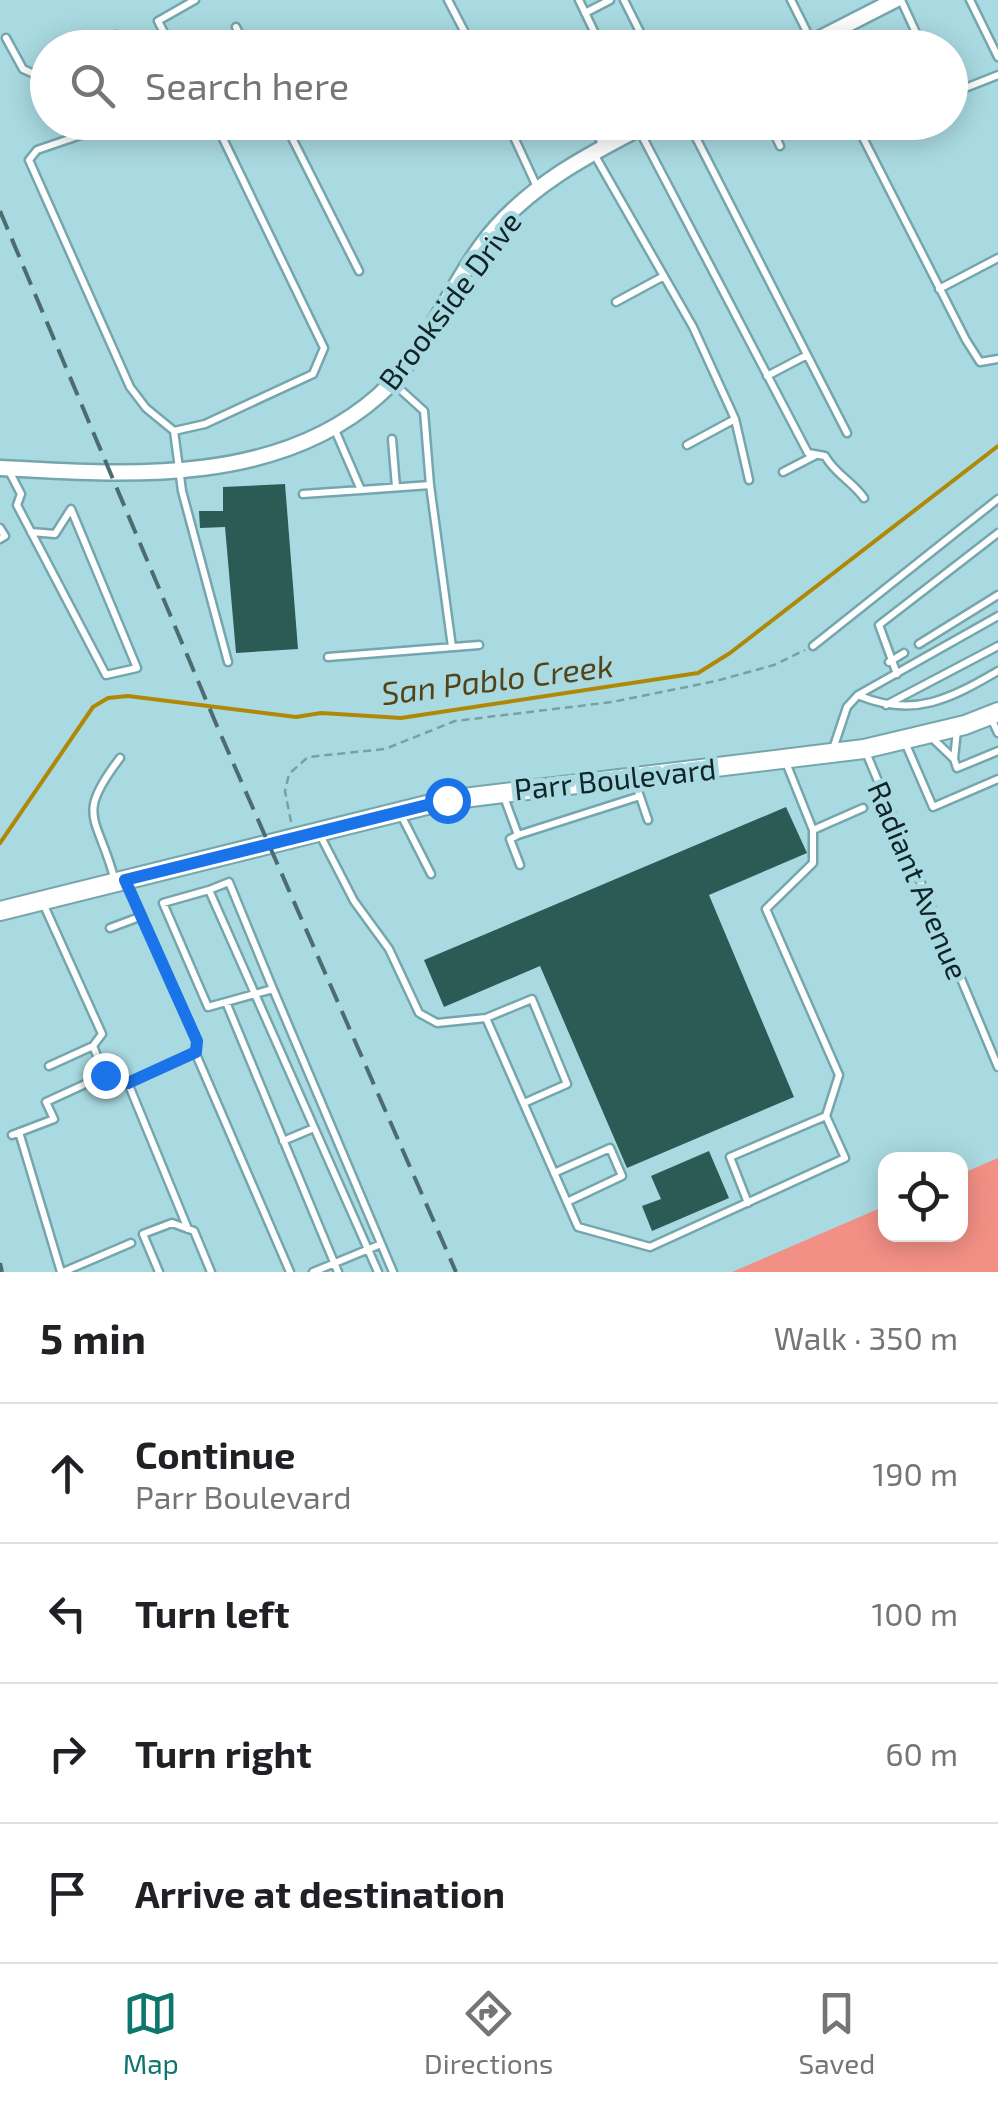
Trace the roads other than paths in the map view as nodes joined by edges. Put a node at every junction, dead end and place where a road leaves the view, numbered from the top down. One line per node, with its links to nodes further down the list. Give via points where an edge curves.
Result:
1 (195, 0): 11 (lane, via 158,20)
2 (448, 0): 13 (lane)
3 (579, 0): 9 (lane)
4 (610, 0): 9 (lane)
5 (624, 0): 15 (lane)
6 (791, 0): 16 (lane)
7 (898, 0): 17 (street); 18 (lane)
8 (970, 0): 20 (lane)
9 (585, 12): 14 (lane)
10 (236, 27): 12 (lane)
11 (163, 30)
12 (237, 30)
13 (464, 30)
14 (594, 30)
15 (639, 30)
16 (803, 30)
17 (840, 30)
18 (913, 30)
19 (6, 38): 21 (lane)
20 (998, 57)
21 (30, 72)
22 (998, 75): 23 (lane)
23 (968, 87)
24 (66, 140): 48 (lane, via 37,150 29,160 130,387)
25 (224, 140): 48 (lane, via 324,348 313,374)
26 (293, 140): 38 (lane)
27 (516, 140): 36 (lane)
28 (596, 140): 35 (lane)
29 (616, 140): 35 (street, Brookside Drive)
30 (649, 140): 44 (lane)
31 (697, 140): 42 (lane)
32 (777, 140): 34 (lane)
33 (863, 140): 40 (lane)
34 (780, 146)
35 (598, 150): 36 (street, Brookside Drive); 39 (lane)
36 (537, 188): 45 (street, Brookside Drive, via 482,245)
37 (998, 258): 40 (lane)
38 (359, 271)
39 (664, 276): 41 (lane); 46 (lane)
40 (939, 289): 43 (lane, via 980,362)
41 (616, 302)
42 (807, 355): 44 (lane); 49 (lane)
43 (998, 360)
44 (768, 376): 52 (lane, via 808,453)
45 (392, 382): 47 (street, Brookside Drive); 57 (lane, via 424,411)
46 (735, 419): 51 (lane); 56 (lane)
47 (334, 428): 54 (street, Brookside Drive, via 260,459); 59 (lane)
48 (174, 431): 54 (lane)
49 (847, 434)
50 (392, 439): 58 (lane)
51 (687, 445)
52 (817, 454): 55 (lane); 61 (lane)
53 (4, 468): 54 (street, Brookside Drive, via 106,474); 64 (lane)
54 (177, 468): 76 (lane)
55 (783, 472)
56 (748, 480)
57 (430, 485): 58 (lane); 73 (lane)
58 (396, 488): 59 (lane)
59 (360, 490): 60 (lane)
60 (303, 494)
61 (864, 498)
62 (998, 499): 71 (lane)
63 (0, 528): 66 (lane)
64 (31, 532): 64 (lane, via 106,675 137,668 71,509 55,534)
65 (998, 533): 77 (lane, via 879,625)
66 (0, 539)
67 (998, 595): 69 (lane)
68 (998, 616): 79 (lane)
69 (919, 644)
70 (479, 645): 73 (lane)
71 (813, 646)
72 (998, 646): 81 (lane)
73 (452, 647): 75 (lane)
74 (904, 653): 77 (lane)
75 (328, 656)
76 (228, 662)
77 (889, 662): 79 (lane)
78 (998, 672): 81 (lane, via 954,697)
79 (898, 674): 80 (lane)
80 (858, 695): 81 (lane); 89 (lane, via 847,707)
81 (884, 706)
82 (994, 714): 83 (street, Parr Boulevard); 84 (lane)
83 (957, 727): 85 (street, Parr Boulevard); 92 (lane)
84 (998, 733)
85 (928, 734): 86 (street, Parr Boulevard); 92 (lane)
86 (904, 740): 87 (street, Parr Boulevard); 94 (lane, via 933,806)
87 (864, 749): 89 (street, Parr Boulevard); 118 (lane, Radiant Avenue)
88 (998, 751): 92 (lane, via 958,768)
89 (832, 753): 91 (street, Parr Boulevard)
90 (120, 758): 105 (lane, via 90,808)
91 (785, 758): 93 (street, Parr Boulevard); 100 (lane)
92 (954, 758)
93 (634, 777): 95 (street, Parr Boulevard); 96 (lane)
94 (998, 778)
95 (502, 791): 98 (street, Parr Boulevard); 102 (lane)
96 (637, 797): 99 (lane); 102 (lane)
97 (863, 808): 100 (lane)
98 (398, 810): 101 (street, Parr Boulevard); 104 (lane)
99 (648, 820)
100 (813, 830): 122 (lane, via 813,863 766,909 839,1075)
101 (318, 832): 105 (street, Parr Boulevard); 114 (lane, via 419,1013 437,1022)
102 (514, 837): 103 (lane)
103 (520, 865)
104 (430, 874)
105 (120, 881): 107 (street, Parr Boulevard); 109 (lane)
106 (210, 890): 111 (lane, via 229,882); 112 (lane); 113 (lane, via 162,903 208,1007)
107 (42, 900): 108 (street, Parr Boulevard); 115 (lane, via 102,1034)
108 (0, 910)
109 (142, 916): 110 (lane); 116 (lane)
110 (110, 928)
111 (273, 989): 112 (lane); 130 (lane)
112 (256, 994): 113 (lane); 123 (lane)
113 (226, 1002): 124 (lane)
114 (486, 1018): 121 (lane); 121 (lane, via 532,999 568,1084)
115 (93, 1046): 117 (lane); 119 (lane)
116 (196, 1052): 120 (lane); 136 (lane)
117 (49, 1066)
118 (998, 1066)
119 (105, 1075): 120 (lane); 133 (lane, via 46,1102 54,1120 16,1134)
120 (128, 1083): 128 (lane)
121 (524, 1103): 125 (lane)
122 (826, 1116): 127 (lane, via 730,1158); 127 (lane, via 845,1158)
123 (314, 1128): 124 (lane); 131 (lane)
124 (283, 1140): 132 (lane)
125 (554, 1172): 126 (lane); 126 (lane, via 610,1148 622,1176)
126 (567, 1202): 127 (lane, via 578,1227 650,1247)
127 (748, 1202)
128 (188, 1229): 134 (lane, via 172,1223 143,1234); 135 (lane)
129 (131, 1243): 133 (lane)
130 (381, 1244): 131 (lane); 139 (lane)
131 (368, 1250): 132 (lane); 138 (lane)
132 (337, 1268): 137 (lane)
133 (62, 1272)
134 (159, 1272)
135 (211, 1272)
136 (290, 1272)
137 (313, 1272)
138 (378, 1272)
139 (393, 1272)

